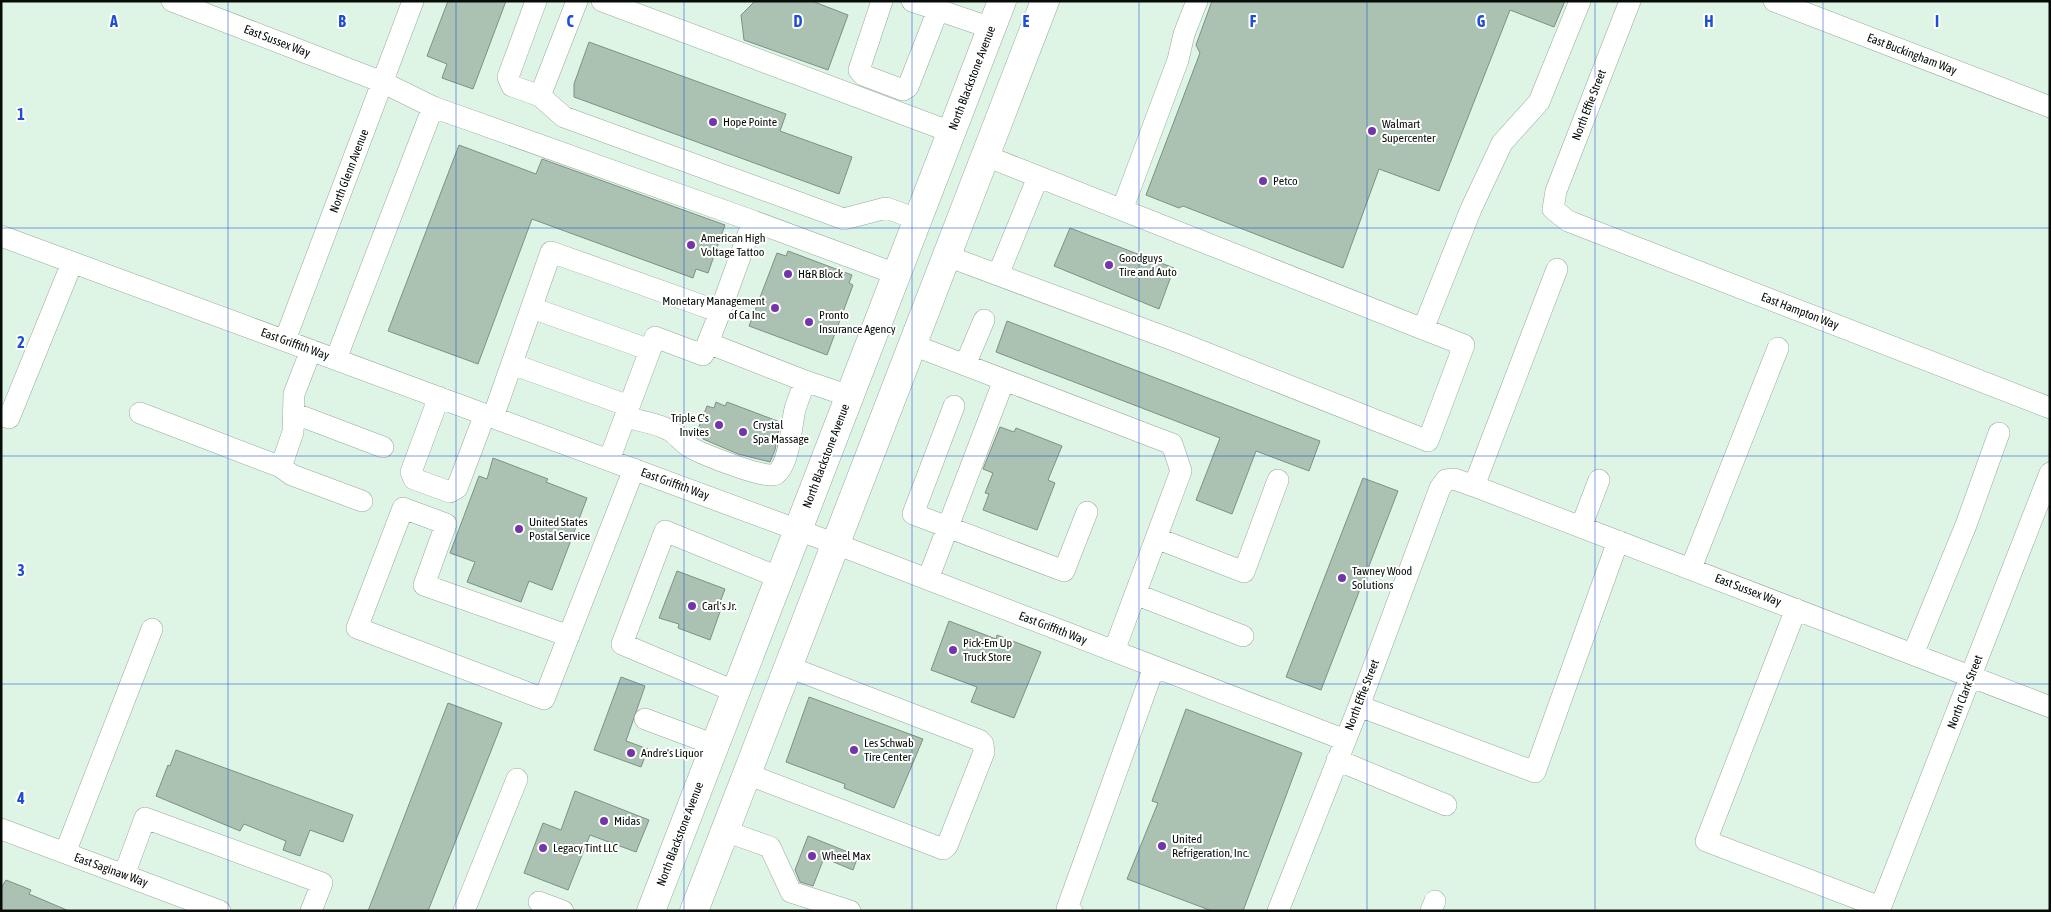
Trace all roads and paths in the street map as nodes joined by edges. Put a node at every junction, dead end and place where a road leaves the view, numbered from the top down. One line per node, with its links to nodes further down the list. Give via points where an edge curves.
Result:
1 (172, 1): 16 (street, East Sussex Way)
2 (413, 1): 16 (street, North Glenn Avenue)
3 (536, 1): 17 (street, via 508,77 512,86)
4 (577, 1): 17 (street)
5 (602, 1): 20 (street)
6 (882, 1): 14 (street, via 859,70 903,90 908,87)
7 (912, 1): 14 (street)
8 (1002, 1): 15 (main road, North Blackstone Avenue)
9 (1045, 1): 21 (main road)
10 (1197, 1): 23 (street)
11 (1580, 1): 36 (street, via 1539,102 1502,143)
12 (1630, 1): 24 (street, North Effie Street, via 1556,191)
13 (1774, 1): 19 (street, East Buckingham Way)
14 (938, 10): 15 (street)
15 (991, 28): 20 (main road, North Blackstone Avenue)
16 (382, 82): 18 (street, East Sussex Way); 37 (street, North Glenn Avenue)
17 (540, 96): 25 (street, via 564,117 844,219 886,208)
18 (433, 107): 26 (street, East Sussex Way); 43 (street)
19 (2050, 107)
20 (951, 132): 25 (main road, North Blackstone Avenue)
21 (986, 156): 22 (street); 28 (main road)
22 (1038, 177): 23 (street); 32 (street)
23 (1122, 210): 36 (street)
24 (1553, 210): 51 (street, East Hampton Way, via 1568,221)
25 (917, 219): 31 (main road, North Blackstone Avenue)
26 (754, 221): 31 (street, East Sussex Way); 34 (street)
27 (1, 236): 29 (street, East Griffith Way)
28 (947, 256): 32 (street); 39 (main road)
29 (72, 263): 37 (street, East Griffith Way); 55 (street, via 9,418)
30 (1557, 270): 66 (street)
31 (896, 274): 48 (main road, North Blackstone Avenue)
32 (998, 275): 36 (street, via 1428,441 1464,345)
33 (532, 308): 34 (street, via 551,252); 42 (street); 44 (street)
34 (720, 312): 38 (street)
35 (984, 320): 45 (street)
36 (1422, 329)
37 (285, 340): 41 (street, East Griffith Way)
38 (708, 342): 42 (street, via 703,355 654,337); 46 (street)
39 (913, 345): 45 (street); 74 (main road)
40 (1778, 348): 75 (street)
41 (310, 350): 43 (street, East Griffith Way); 54 (street, via 294,394)
42 (650, 350): 52 (street)
43 (336, 359): 49 (street, East Griffith Way)
44 (512, 364): 52 (street); 56 (street)
45 (965, 365): 47 (street)
46 (806, 380): 48 (street); 52 (street, via 795,409 792,436 782,466 771,477 689,447 670,430)
47 (1004, 380): 69 (street); 72 (street, via 1172,444 1181,471)
48 (849, 396): 71 (main road, North Blackstone Avenue)
49 (439, 397): 56 (street, East Griffith Way); 56 (street, via 411,472 414,479 432,486 450,492 457,488)
50 (954, 406): 69 (street, via 912,514)
51 (2050, 408)
52 (627, 412): 59 (street)
53 (140, 413): 60 (street)
54 (293, 413): 58 (street); 60 (street, via 293,432)
55 (1, 415)
56 (489, 416): 59 (street, East Griffith Way)
57 (1999, 433): 84 (street, via 1966,525)
58 (383, 447)
59 (610, 460): 61 (street, East Griffith Way)
60 (281, 467): 67 (street, via 292,475)
61 (634, 469): 71 (street, East Griffith Way); 81 (street)
62 (2050, 473): 87 (street, North Clark Street)
63 (1278, 480): 72 (street, via 1244,572)
64 (1446, 480): 66 (street, East Sussex Way, via 1454,479); 89 (street, North Effie Street, via 1440,488)
65 (1599, 480): 70 (street)
66 (1474, 486): 70 (street, East Sussex Way)
67 (362, 501)
68 (1088, 512): 69 (street, via 1064,571)
69 (948, 527): 77 (street)
70 (1581, 527): 73 (street, East Sussex Way)
71 (798, 530): 74 (street, East Griffith Way); 76 (main road, North Blackstone Avenue)
72 (1156, 538): 78 (street)
73 (1618, 541): 75 (street, East Sussex Way); 89 (street, via 1535,772)
74 (836, 544): 77 (street, East Griffith Way); 85 (main road)
75 (1691, 568): 79 (street, East Sussex Way)
76 (780, 578): 88 (main road, North Blackstone Avenue); 88 (street, via 665,531 622,644)
77 (928, 579): 83 (street, East Griffith Way)
78 (1135, 594): 82 (street); 83 (street)
79 (1796, 609): 84 (street, East Sussex Way); 103 (street, via 1706,841)
80 (152, 629): 100 (street)
81 (569, 636): 81 (street, via 544,699 357,628 404,508 446,524 424,584)
82 (1243, 636)
83 (1114, 651): 86 (street, East Griffith Way)
84 (1913, 654): 87 (street, East Sussex Way)
85 (789, 667): 95 (main road); 95 (street, via 979,740 984,752 947,846 943,849)
86 (1154, 667): 92 (street, East Griffith Way); 111 (street, via 1067,909)
87 (1971, 677): 90 (street, East Sussex Way); 103 (street, North Clark Street)
88 (736, 692): 93 (main road, North Blackstone Avenue)
89 (1359, 706): 92 (street, North Effie Street)
90 (2050, 707)
91 (645, 719): 93 (street)
92 (1345, 740): 94 (street, North Effie Street)
93 (715, 745): 104 (main road, North Blackstone Avenue)
94 (1338, 760): 97 (street); 112 (street, North Effie Street)
95 (747, 774): 99 (main road)
96 (517, 779): 107 (street)
97 (1446, 805)
98 (1, 829): 100 (street, East Saginaw Way)
99 (725, 831): 109 (main road); 110 (street, via 770,848 791,892)
100 (65, 853): 101 (street, East Saginaw Way)
101 (124, 875): 105 (street, East Saginaw Way); 106 (street, via 145,818 322,883)
102 (539, 902): 108 (street)
103 (1879, 909)
104 (652, 910)
105 (220, 911)
106 (311, 911)
107 (464, 911)
108 (563, 911)
109 (694, 911)
110 (850, 911)
111 (1072, 911)
112 (1278, 911)

